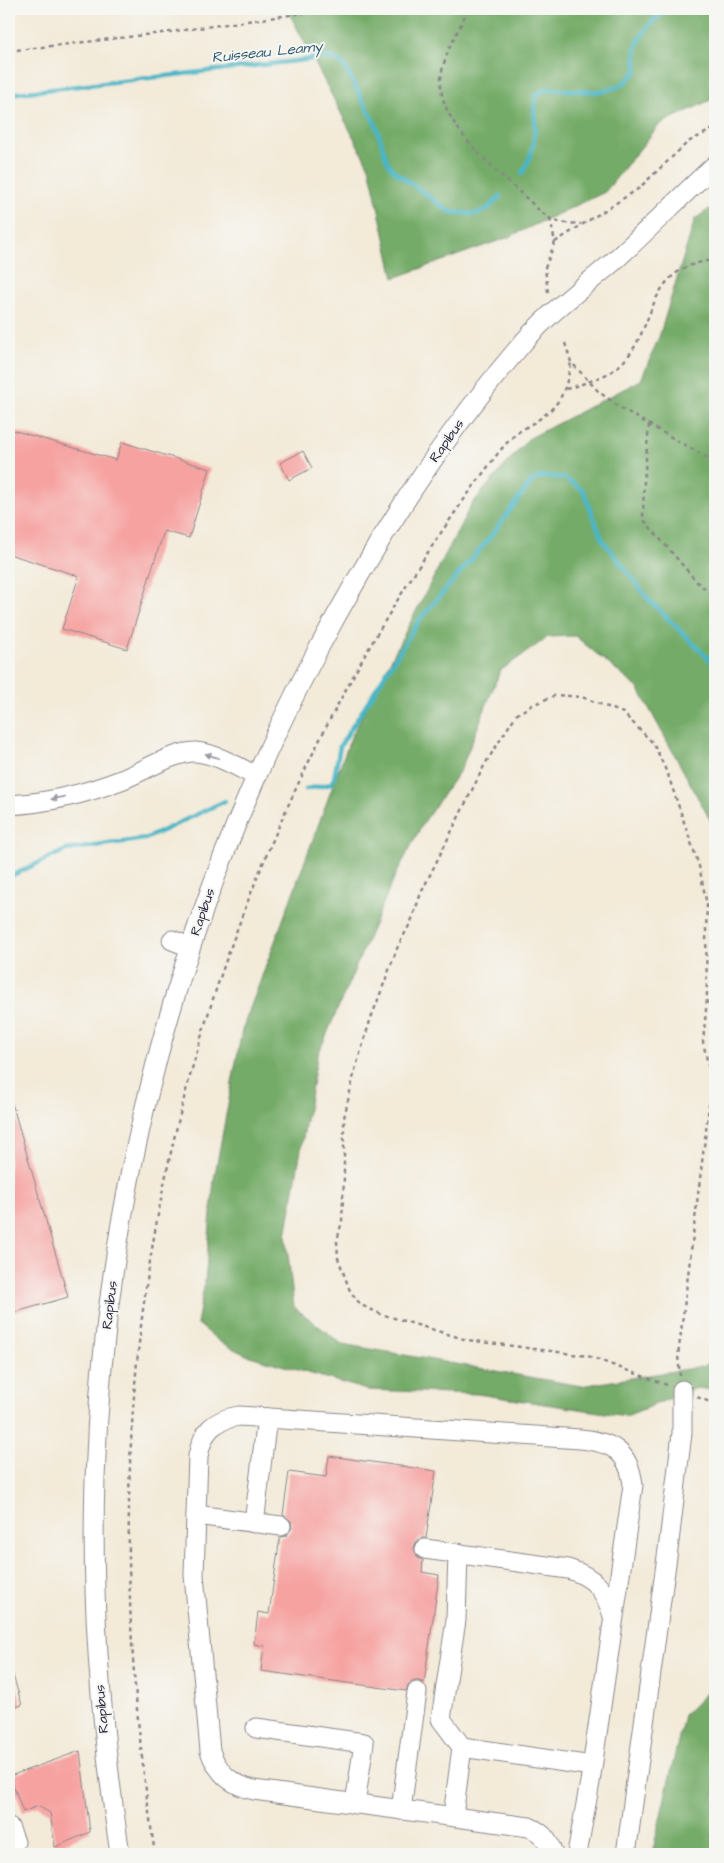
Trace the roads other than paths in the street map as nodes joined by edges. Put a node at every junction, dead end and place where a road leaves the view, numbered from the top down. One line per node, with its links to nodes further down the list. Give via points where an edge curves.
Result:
1 (715, 164): 2 (lane, Rapibus, via 634,243 543,321 473,405 356,580 294,696)
2 (256, 776): 3 (lane, one-way to 3, via 218,758 189,752 95,789); 5 (lane, Rapibus)
3 (9, 805)
4 (172, 940): 5 (lane)
5 (190, 947): 23 (lane, Rapibus, via 154,1069 124,1206 99,1409 94,1505 97,1635 106,1746)
6 (682, 1390): 26 (lane, via 682,1433 670,1533)
7 (267, 1418): 8 (lane, via 226,1418 215,1423 208,1432 201,1442 198,1456); 9 (lane); 13 (lane, via 580,1439 608,1444 626,1462 633,1485)
8 (196, 1515): 9 (lane); 18 (lane, via 194,1575 210,1750 214,1761 226,1779 243,1788)
9 (254, 1523): 10 (lane)
10 (281, 1526)
11 (425, 1549): 12 (lane)
12 (458, 1553): 13 (lane, via 580,1573 598,1585); 16 (lane, via 456,1620 441,1719)
13 (613, 1617): 17 (lane)
14 (417, 1692): 19 (lane)
15 (256, 1728): 18 (lane, via 364,1743)
16 (462, 1747): 17 (lane); 20 (lane)
17 (592, 1766): 25 (lane)
18 (355, 1804): 19 (lane)
19 (400, 1810): 20 (lane)
20 (453, 1816): 24 (lane, via 529,1827 549,1841)
21 (9, 1827): 22 (lane, via 14,1842)
22 (9, 1850)
23 (120, 1854)
24 (553, 1854)
25 (577, 1854)
26 (626, 1854)

